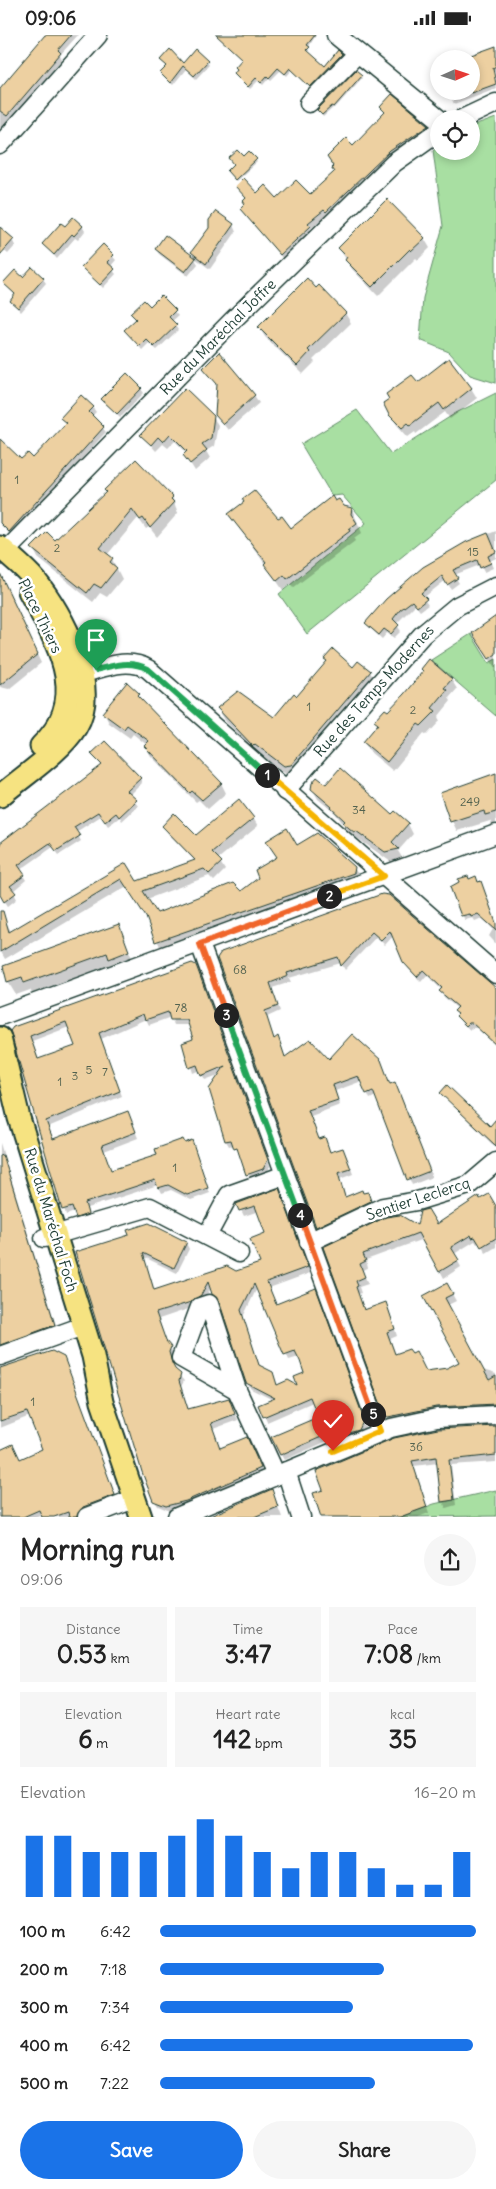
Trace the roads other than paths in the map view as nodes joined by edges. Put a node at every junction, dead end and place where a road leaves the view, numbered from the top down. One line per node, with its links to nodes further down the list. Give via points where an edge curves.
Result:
1 (98, 35): 9 (street)
2 (336, 35): 3 (street)
3 (358, 53): 4 (street); 7 (street)
4 (309, 103)
5 (496, 103): 6 (street)
6 (480, 111)
7 (430, 112)
8 (430, 137): 10 (street, Rue du Maréchal Joffre, via 394,163)
9 (0, 145)
10 (3, 550): 12 (main road, Place Thiers, via 30,575 50,600); 13 (main road, Place Thiers, via 30,592 66,671 68,702 57,730)
11 (496, 586): 14 (street, Rue des Temps Modernes, via 457,607 422,635)
12 (83, 673): 14 (street, via 124,663 148,669); 15 (main road, Place Thiers, via 84,703 77,725 63,743)
13 (0, 781)
14 (285, 791): 17 (street)
15 (0, 796)
16 (496, 834): 17 (street)
17 (384, 876): 18 (street); 19 (street)
18 (200, 944): 20 (street); 24 (street)
19 (496, 974)
20 (0, 1016)
21 (0, 1038): 25 (main road, Rue du Maréchal Foch)
22 (0, 1092): 25 (main road, Rue du Maréchal Foch)
23 (496, 1162): 27 (street, Sentier Leclercq, via 469,1185 378,1209)
24 (285, 1175): 26 (street, via 229,1195); 27 (street)
25 (49, 1236): 26 (street, via 150,1207); 29 (main road, Rue du Maréchal Foch)
26 (207, 1236): 28 (street)
27 (310, 1242): 33 (street)
28 (239, 1253)
29 (78, 1328): 30 (street); 35 (main road, Rue du Maréchal Foch, via 96,1365 102,1402)
30 (0, 1356)
31 (237, 1390): 34 (street)
32 (496, 1415): 33 (street, via 432,1419)
33 (380, 1431): 34 (street)
34 (281, 1473): 37 (street); 38 (street)
35 (137, 1508): 36 (street)
36 (87, 1517)
37 (177, 1517)
38 (301, 1517)

